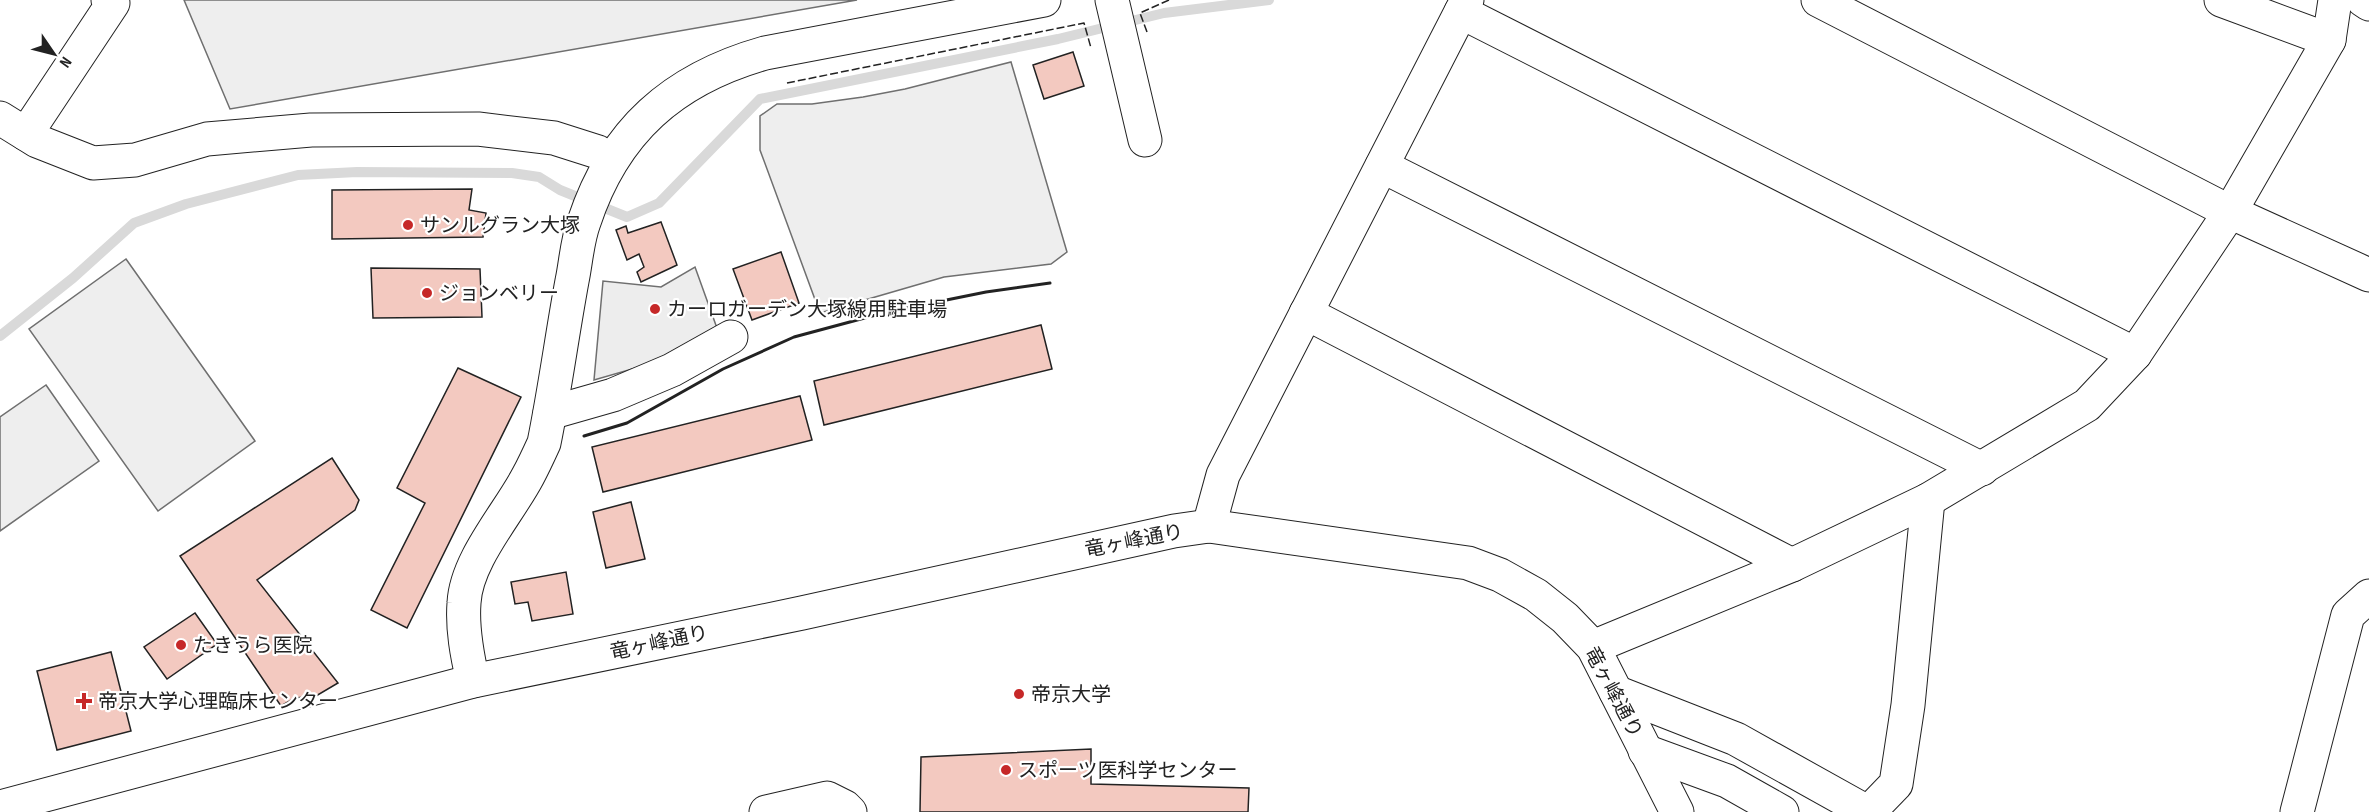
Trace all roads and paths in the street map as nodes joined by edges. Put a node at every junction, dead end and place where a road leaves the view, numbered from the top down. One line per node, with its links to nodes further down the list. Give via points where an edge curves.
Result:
1 (108, 0): 11 (street, via 114,3)
2 (1044, 0): 14 (street, via 734,61 678,90 634,130)
3 (1818, 0): 15 (street)
4 (2221, 0): 10 (street)
5 (2335, 0): 10 (street)
6 (2363, 0): 7 (street)
7 (2369, 4)
8 (1464, 6): 13 (street); 19 (street)
9 (1117, 19): 12 (street)
10 (2329, 40): 15 (street)
11 (13, 126): 14 (street, via 37,141 93,163 135,160 207,139 323,129 478,129 554,138 598,152)
12 (1145, 140)
13 (1382, 166): 17 (street); 21 (street)
14 (606, 171): 20 (street, via 583,224)
15 (2230, 212): 16 (street); 19 (street)
16 (2369, 275)
17 (1306, 313): 23 (street, via 1223,476); 24 (street)
18 (731, 337): 20 (street, via 672,370 613,396)
19 (2135, 354): 21 (street, via 2087,405)
20 (550, 413): 27 (street, via 544,442 529,476 470,578 464,602 466,651)
21 (1982, 469): 22 (street)
22 (1928, 500): 24 (street); 35 (street, via 1908,705 1896,784)
23 (1209, 526): 26 (street, 竜ヶ峰通り, via 1468,563 1536,595); 27 (street, 竜ヶ峰通り)
24 (1791, 565): 26 (street)
25 (2369, 596): 36 (street, via 2348,615)
26 (1593, 647): 28 (street, 竜ヶ峰通り)
27 (473, 681): 30 (street, 竜ヶ峰通り)
28 (1616, 692): 29 (street, 竜ヶ峰通り); 35 (street, via 1736,739)
29 (1646, 752): 33 (street, 竜ヶ峰通り); 34 (street, via 1727,781)
30 (0, 807)
31 (766, 812): 32 (street, via 827,798)
32 (850, 812)
33 (1677, 812)
34 (1782, 812)
35 (1868, 812)
36 (2297, 812)

